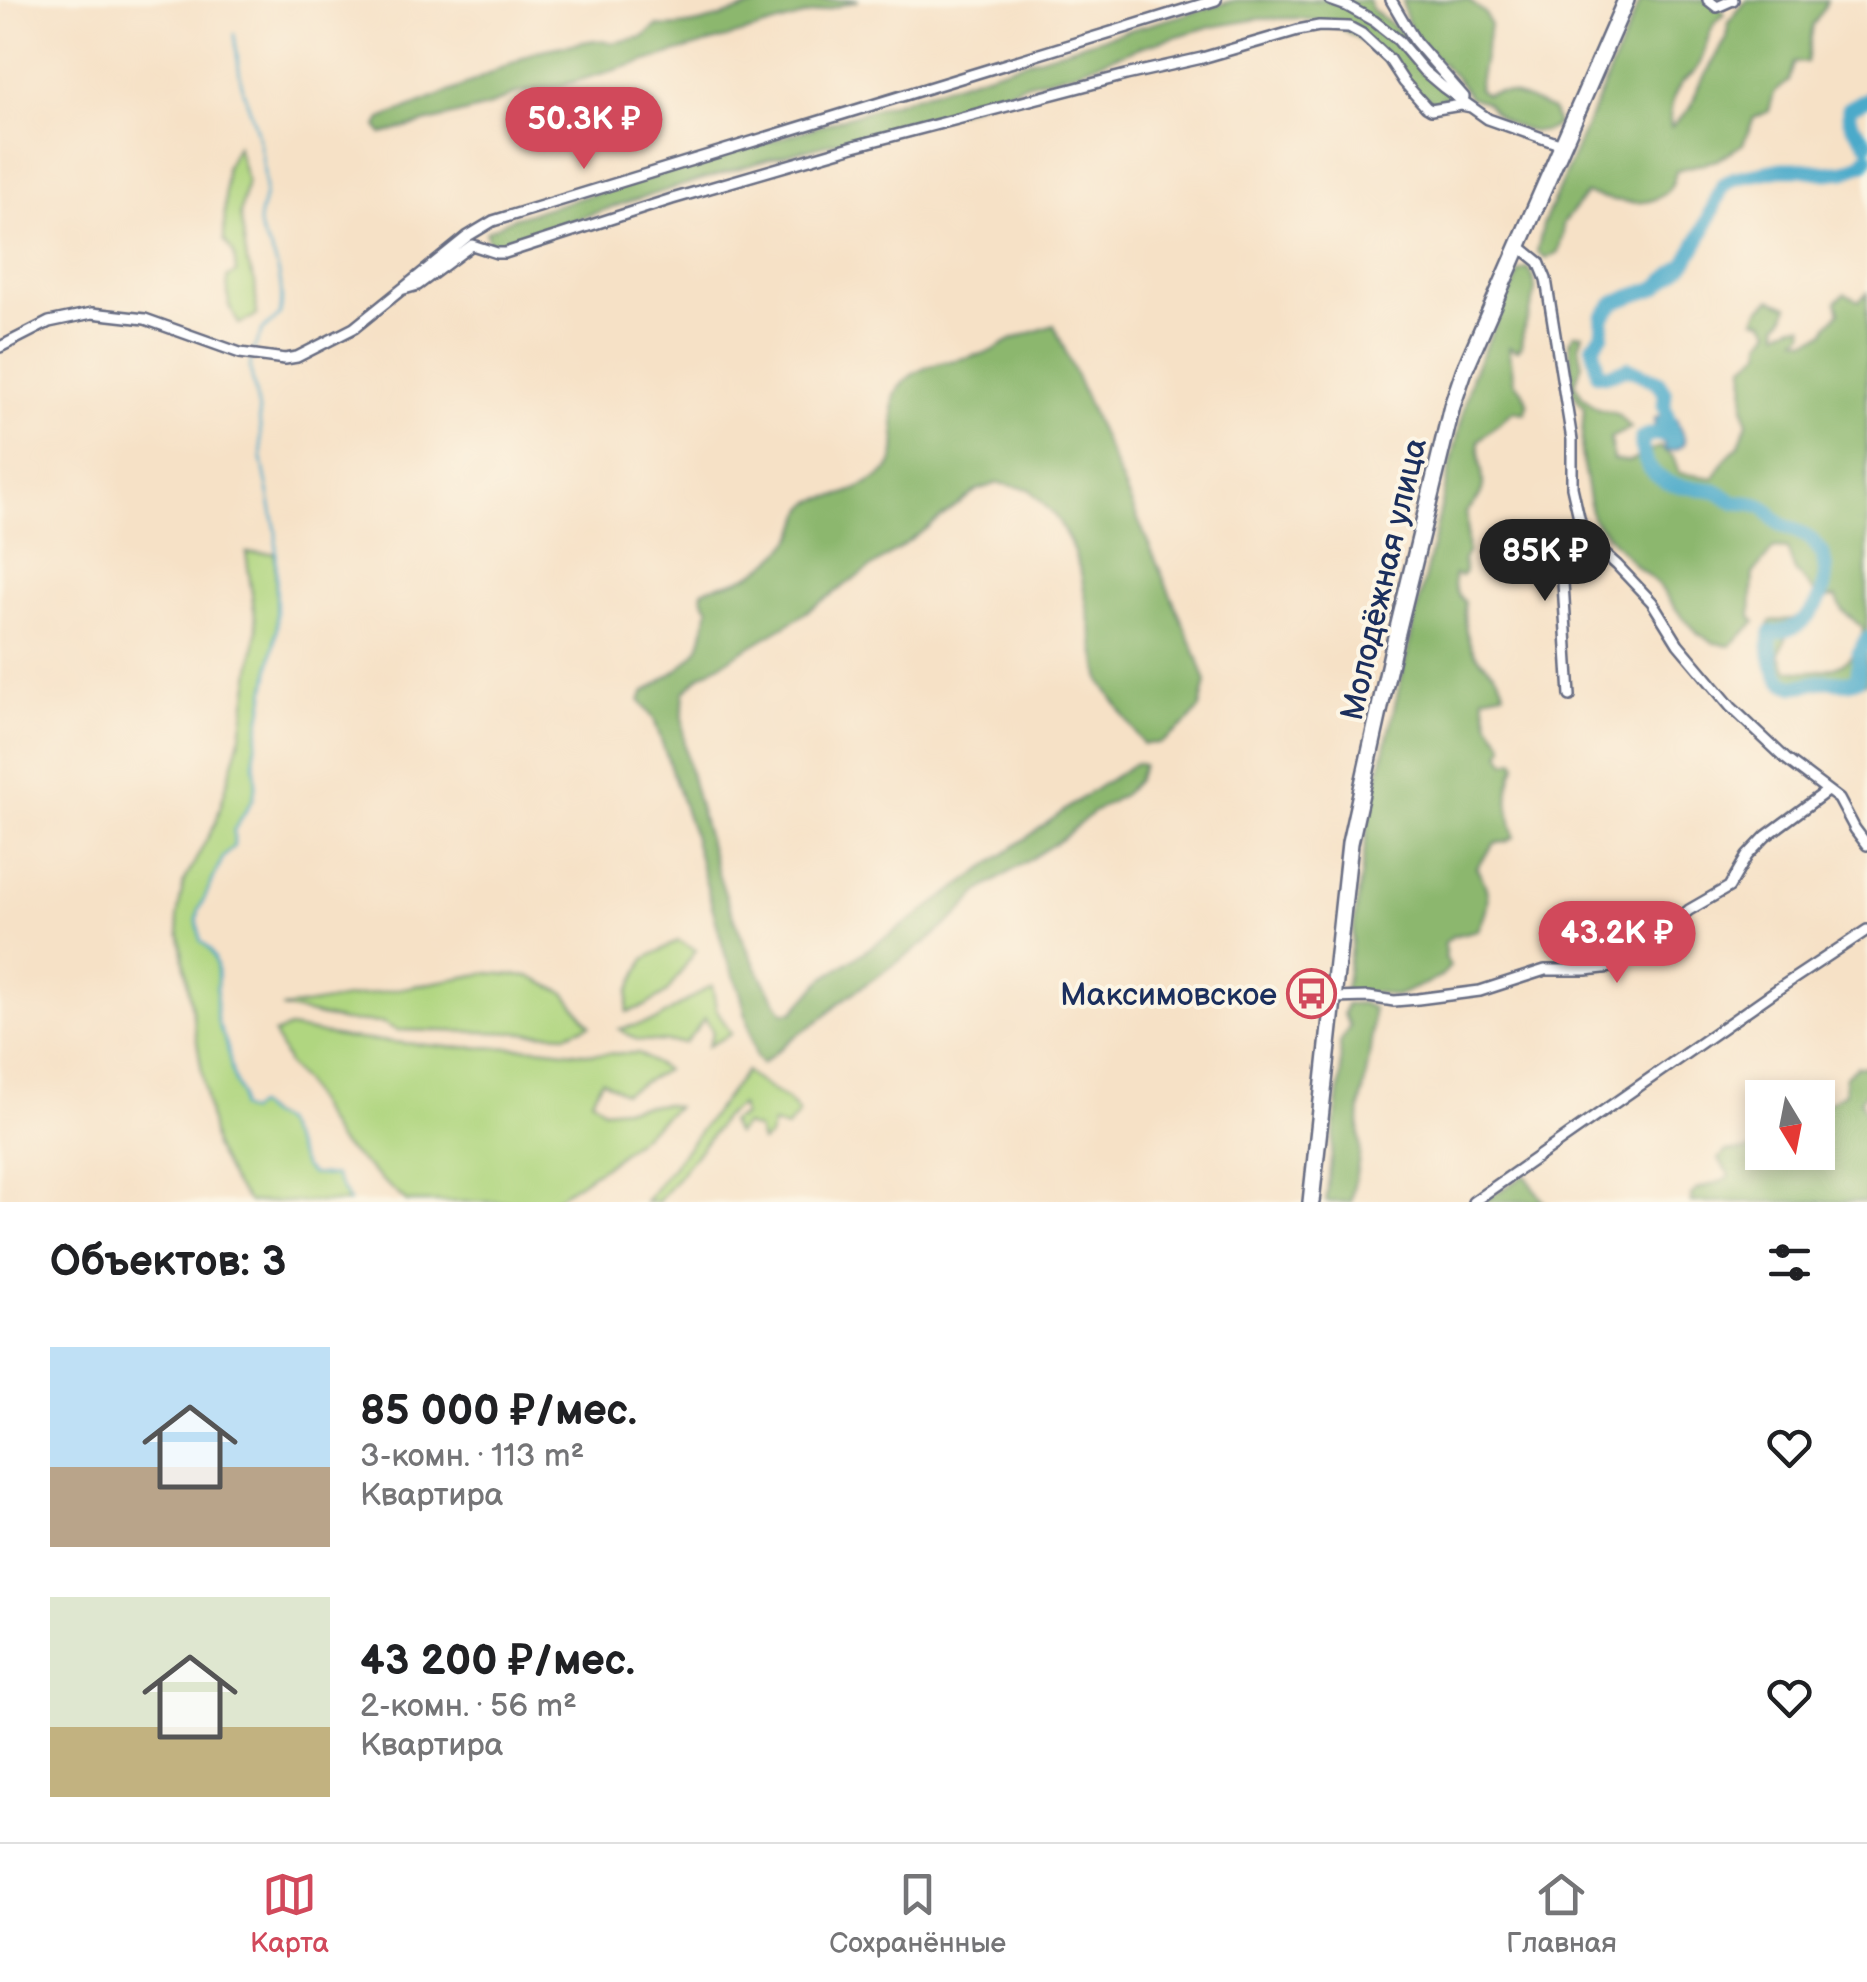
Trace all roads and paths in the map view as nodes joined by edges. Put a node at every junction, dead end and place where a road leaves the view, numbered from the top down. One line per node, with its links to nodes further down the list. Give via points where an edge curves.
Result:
1 (1216, 0): 10 (street, via 494,221)
2 (1330, 0): 7 (street, via 1374,21)
3 (1391, 0): 7 (street, via 1415,41)
4 (1626, 0): 8 (main road, Молодёжная улица)
5 (1708, 0): 6 (street, via 1718,7)
6 (1733, 0)
7 (1474, 109): 8 (street); 10 (street, via 1460,104 1431,110 1362,34 1319,26 854,146 505,253 472,244 418,285)
8 (1562, 146): 9 (main road, Молодёжная улица)
9 (1518, 245): 12 (street, via 1546,279); 17 (main road, Молодёжная улица, via 1447,425 1350,843)
10 (398, 291): 11 (street, via 354,328 285,359 240,353 145,319 92,313 49,322)
11 (0, 347)
12 (1580, 522): 13 (street, via 1562,567); 14 (street, via 1652,602 1731,707)
13 (1570, 696)
14 (1827, 790): 15 (street); 17 (street, via 1766,836 1729,887 1612,967 1545,970 1480,991 1418,999)
15 (1867, 845)
16 (1867, 930): 19 (street)
17 (1333, 998): 18 (main road, Молодёжная улица)
18 (1311, 1202)
19 (1473, 1202)

